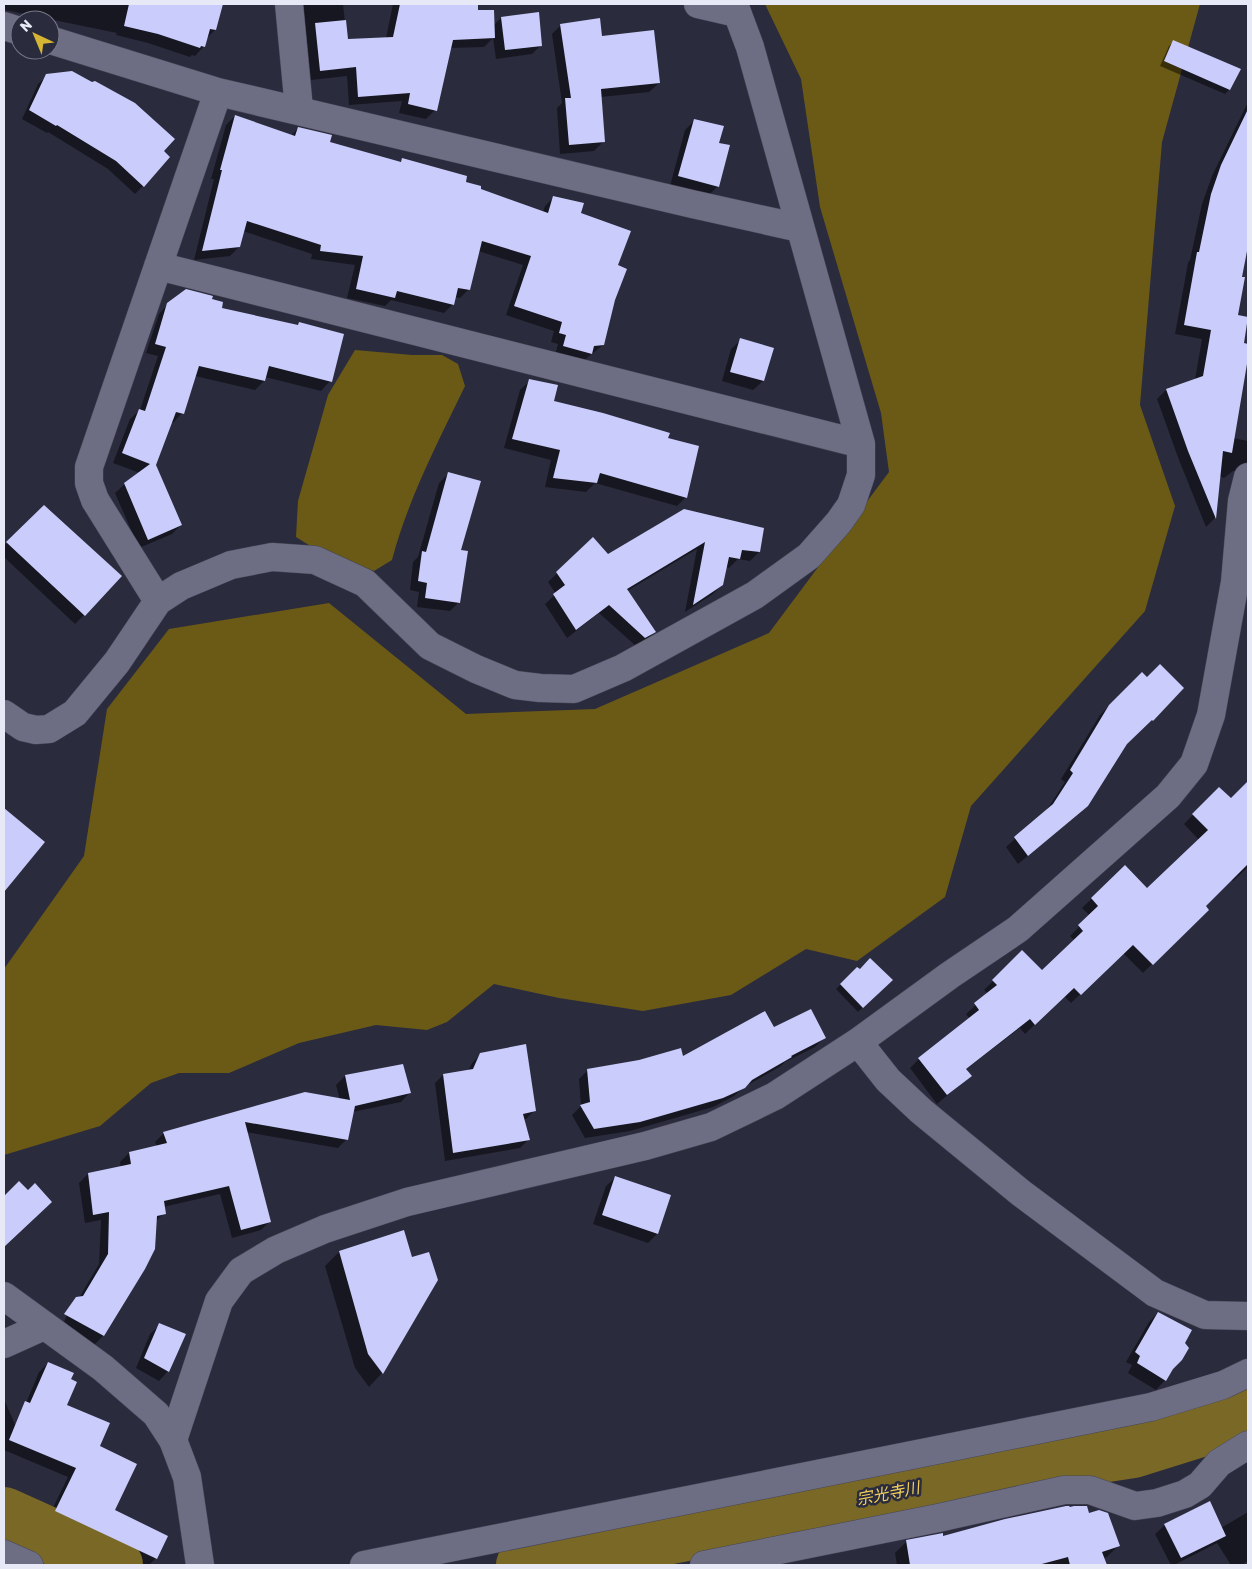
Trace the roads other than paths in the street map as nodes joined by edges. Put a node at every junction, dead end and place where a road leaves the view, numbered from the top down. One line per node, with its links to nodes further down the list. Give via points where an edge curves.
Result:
1 (289, 4): 6 (street)
2 (698, 4): 3 (street)
3 (735, 8): 7 (street, via 750,47)
4 (60, 43): 5 (street)
5 (218, 92): 6 (street); 8 (street)
6 (299, 110): 7 (street)
7 (800, 228): 9 (street)
8 (158, 266): 9 (street); 11 (street, via 89,467 89,483 95,500)
9 (861, 444): 11 (street, via 861,475 851,505 809,556 755,595 623,668 574,689 515,685 476,669 430,646 365,583 315,560 272,557 231,565 181,586)
10 (1248, 477): 13 (street, via 1242,501 1235,582 1211,715 1194,764 1168,796 1018,929)
11 (158, 601): 12 (street, via 117,662 75,713 49,729 36,730 23,727)
12 (4, 714)
13 (858, 1042): 15 (street, via 888,1080 922,1110 1021,1193 1155,1292 1205,1315); 19 (street, via 775,1096 711,1127 645,1146 407,1202 325,1229 276,1250 241,1271 219,1301)
14 (4, 1296): 16 (street)
15 (1248, 1316)
16 (44, 1326): 17 (street); 19 (street, via 103,1368 156,1414)
17 (4, 1344)
18 (1248, 1373): 24 (street, via 1223,1385 1151,1407)
19 (173, 1440): 23 (street, via 187,1477)
20 (1248, 1445): 25 (street, via 1219,1463 1200,1485 1157,1503 1135,1506 1090,1490 1064,1490)
21 (4, 1554): 22 (street)
22 (29, 1565)
23 (200, 1565)
24 (364, 1565)
25 (704, 1565)

